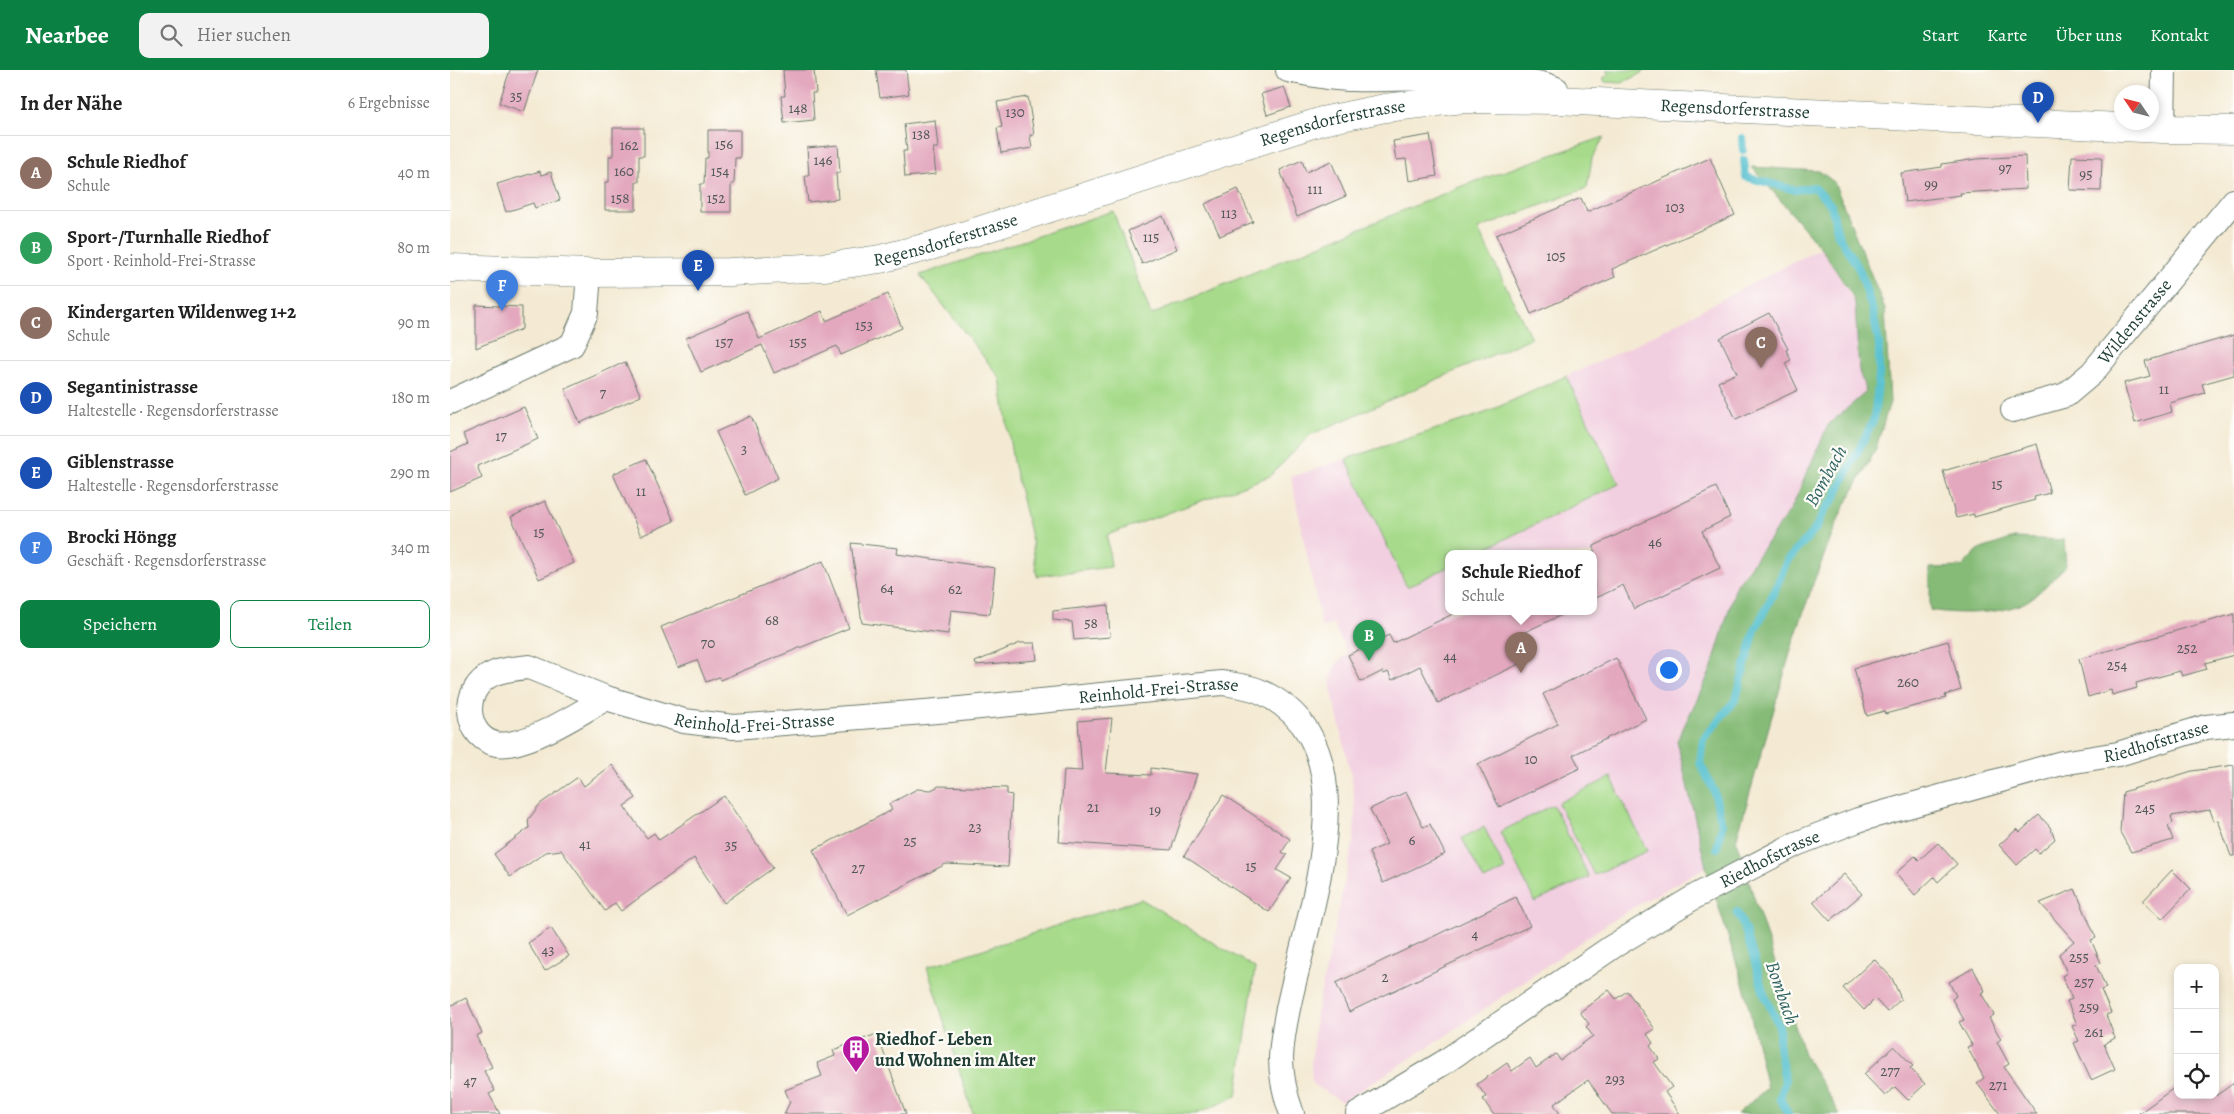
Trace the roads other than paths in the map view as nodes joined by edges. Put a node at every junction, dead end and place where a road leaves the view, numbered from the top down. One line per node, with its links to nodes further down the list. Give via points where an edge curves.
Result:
1 (1288, 70): 3 (street, via 1353,79 1462,73 1522,75 1549,83 1556,89)
2 (2164, 70): 4 (street)
3 (1556, 100): 4 (street, Regensdorferstrasse); 8 (street, Regensdorferstrasse, via 1463,99 1386,108 1322,121 931,246 880,259 825,267 730,272)
4 (2163, 129): 5 (street, Regensdorferstrasse)
5 (2234, 130)
6 (2234, 201): 10 (street, Wildenstrasse, via 2092,373 2066,395)
7 (450, 268): 8 (street, Regensdorferstrasse)
8 (589, 272): 9 (street, via 586,313 572,345)
9 (450, 402)
10 (2013, 410)
11 (606, 698): 11 (street, Reinhold-Frei-Strasse, via 530,667 517,668 494,673 475,688 469,702 470,719 478,732 493,744 508,744 534,736); 13 (street, Reinhold-Frei-Strasse, via 684,721 734,727 1222,683 1259,690 1294,714 1306,730 1318,756 1325,784 1327,820 1324,854 1286,1022 1281,1060)
12 (2234, 724): 14 (street, Riedhofstrasse, via 2206,727 2118,754 2062,763 1858,820 1796,844 1706,890 1612,947 1443,1063)
13 (1292, 1114)
14 (1358, 1114)

